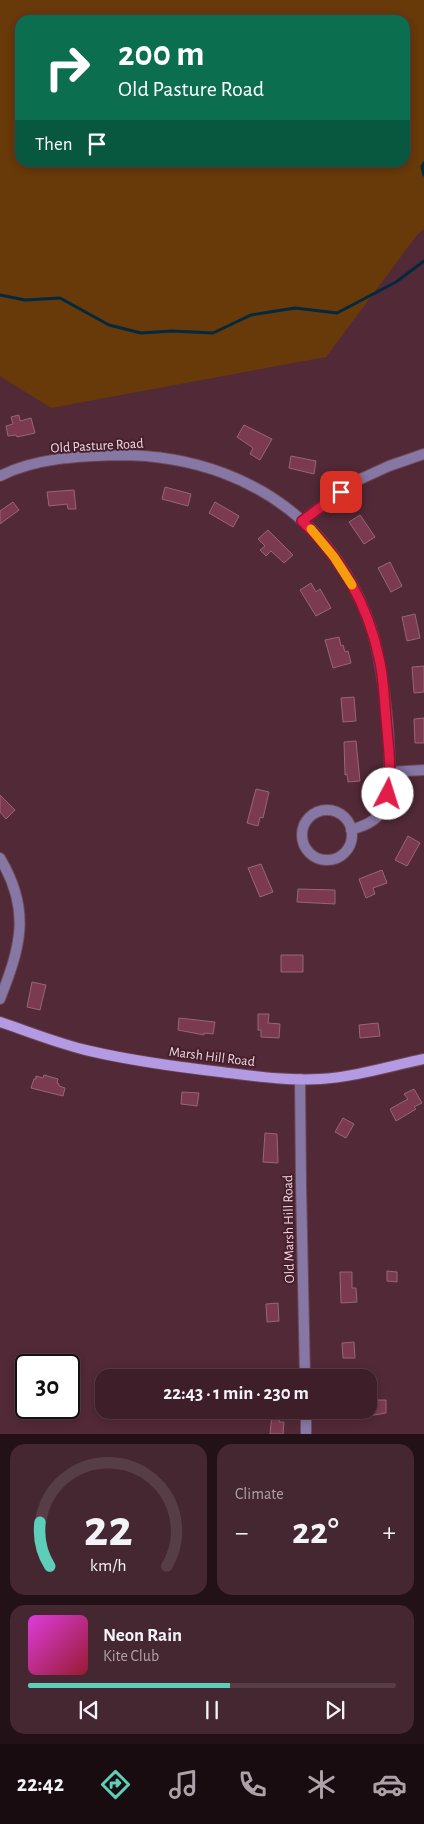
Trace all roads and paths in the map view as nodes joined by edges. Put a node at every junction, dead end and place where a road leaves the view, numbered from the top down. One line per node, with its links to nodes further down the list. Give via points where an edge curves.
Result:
1 (424, 454): 3 (street, via 354,482)
2 (0, 476): 3 (street, Old Pasture Road, via 20,467 57,460 142,455 181,460 239,479 274,499)
3 (302, 521): 5 (street, Old Pasture Road, via 343,569 358,594 371,627 382,676)
4 (424, 770): 5 (street)
5 (390, 772): 6 (street, Old Pasture Road, via 382,811 369,823)
6 (351, 830): 6 (street, via 342,815 325,811 309,819 303,829 303,841 313,855 324,860 336,858 349,847)
7 (0, 858): 8 (street, via 14,886 20,931 13,967)
8 (0, 999)
9 (0, 1022): 11 (street, Marsh Hill Road, via 62,1043 121,1057)
10 (424, 1059): 11 (street, Marsh Hill Road, via 343,1076)
11 (300, 1080): 12 (street, Old Marsh Hill Road)
12 (305, 1369)
13 (306, 1419): 14 (street)
14 (306, 1434)

